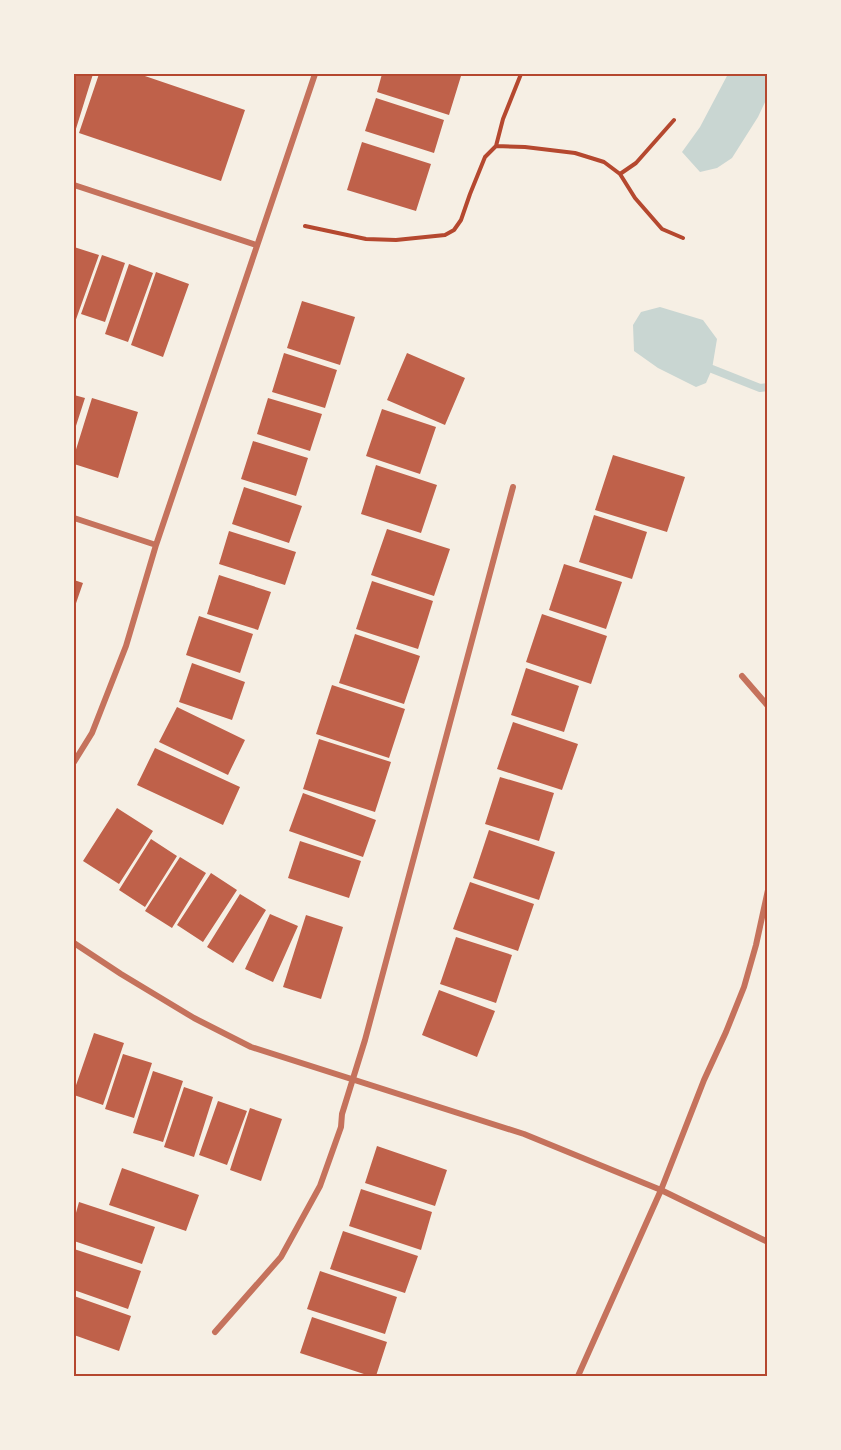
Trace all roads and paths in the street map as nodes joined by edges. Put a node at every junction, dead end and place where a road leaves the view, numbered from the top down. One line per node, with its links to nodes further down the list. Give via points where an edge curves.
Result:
1 (315, 74): 9 (street)
2 (521, 74): 4 (path)
3 (674, 120): 5 (path, via 636,163)
4 (496, 146): 5 (path, via 575,153 604,162); 7 (path, via 485,157 461,220 445,234 366,239)
5 (620, 174): 8 (path, via 662,229)
6 (74, 185): 9 (street)
7 (305, 226)
8 (683, 238)
9 (256, 245): 12 (street)
10 (513, 487): 18 (street)
11 (74, 518): 12 (street)
12 (156, 545): 15 (street, via 126,646 92,733)
13 (742, 676): 14 (street)
14 (768, 706)
15 (74, 762)
16 (768, 890): 19 (street, via 744,987)
17 (74, 943): 18 (street, via 194,1018 251,1047)
18 (352, 1080): 19 (street, via 524,1134); 21 (street, via 320,1186 280,1257)
19 (661, 1190): 20 (street); 22 (street)
20 (768, 1242)
21 (215, 1332)
22 (578, 1377)

